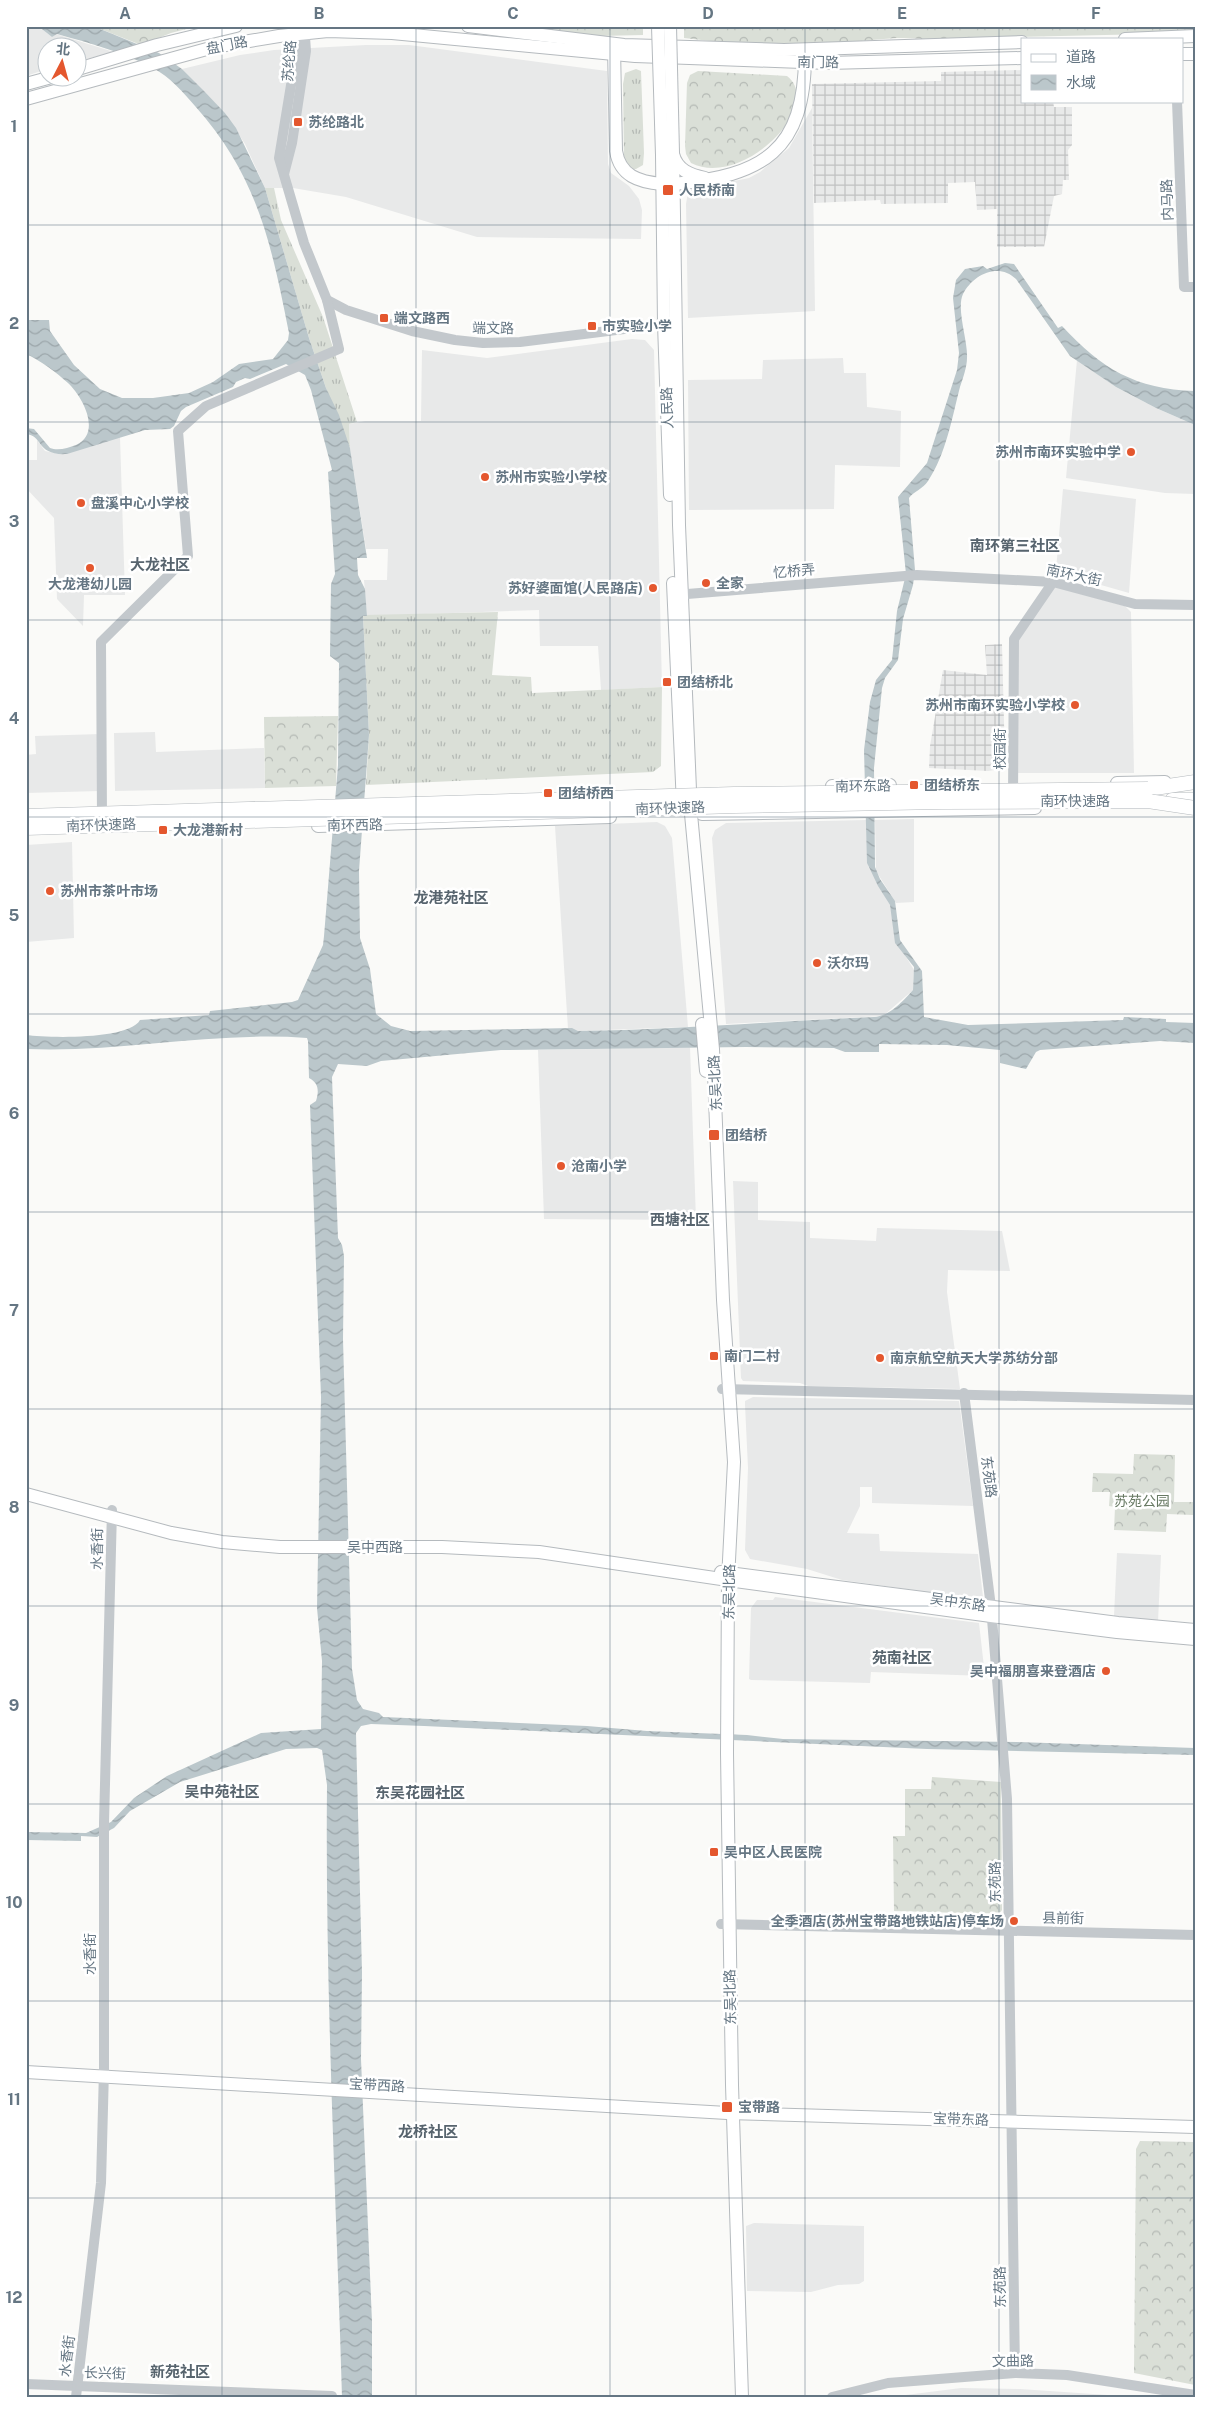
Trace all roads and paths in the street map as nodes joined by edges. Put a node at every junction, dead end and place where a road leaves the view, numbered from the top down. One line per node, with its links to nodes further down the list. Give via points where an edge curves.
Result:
1 (236, 26): 12 (main road, 盘门路)
2 (468, 26): 9 (main road)
3 (658, 26): 15 (main road, 人民路, bridge)
4 (670, 26): 15 (main road, 人民路, bridge)
5 (304, 30): 9 (main road, 盘门路); 13 (main road, 盘门路, via 184,55); 20 (street, 苏纶路, via 306,50 284,174 304,243)
6 (1195, 36): 7 (main road)
7 (1148, 38)
8 (1021, 42): 10 (main road, 南门路)
9 (614, 49): 10 (main road, 南门路); 16 (main road, via 616,151 619,164)
10 (805, 56): 11 (main road, 南门路); 17 (main road, via 802,99 784,140 757,164)
11 (1021, 58)
12 (88, 66)
13 (26, 99)
14 (1177, 102): 19 (street, 内马路, via 1184,287)
15 (667, 154): 16 (main road, via 653,172 641,175); 17 (main road, via 684,171); 18 (main road, 人民路)
16 (627, 173): 18 (main road, via 645,182)
17 (715, 179): 18 (main road)
18 (668, 184): 21 (main road, 人民路); 24 (main road, 人民路)
19 (1195, 287)
20 (327, 300): 21 (street, 端文路, via 346,310 412,331 483,343 520,342); 33 (street, 苏纶路, via 338,349 206,406 178,431 188,556 101,642)
21 (664, 324): 24 (main road, 人民路)
22 (918, 575): 23 (street, 南环大街); 24 (street, 忆桥弄)
23 (1053, 582): 25 (street, 南环大街, via 1135,604); 27 (street, 校园街, via 1014,639)
24 (678, 595): 29 (main road, 人民路)
25 (1195, 605)
26 (1195, 782): 27 (main road, 南环东路); 30 (highway)
27 (1013, 784): 29 (main road, 南环东路); 34 (street, 校园街)
28 (1195, 788): 30 (highway, 南环快速路)
29 (687, 789): 33 (main road, 南环西路); 36 (main road, 东吴北路)
30 (1148, 795): 31 (highway, 南环快速路, bridge); 32 (highway, bridge); 37 (highway, 南环快速路, bridge)
31 (1195, 800)
32 (1195, 807): 34 (main road, 南环东路)
33 (101, 808): 35 (main road, 南环西路); 39 (street)
34 (1012, 809): 36 (main road, 南环东路)
35 (26, 813): 37 (highway, 南环快速路, bridge)
36 (687, 814): 39 (main road, 南环西路); 41 (main road, 东吴北路, via 708,1049)
37 (52, 821): 38 (highway, 南环快速路, bridge); 40 (highway, bridge)
38 (26, 828)
39 (102, 832): 40 (main road, 南环西路)
40 (26, 833)
41 (725, 1389): 42 (street); 47 (main road, 东吴北路)
42 (964, 1393): 43 (street); 48 (street, 东苑路)
43 (1195, 1400)
44 (26, 1488): 46 (main road, 吴中西路)
45 (26, 1494): 46 (main road, 吴中西路)
46 (112, 1513): 47 (main road, 吴中西路, via 223,1536 314,1544 489,1542 540,1545); 56 (street, 水香街, via 104,1823)
47 (725, 1576): 48 (main road, 吴中东路); 51 (main road, 东吴北路)
48 (991, 1611): 49 (main road, 吴中东路); 50 (main road, 吴中东路, via 1117,1632); 52 (street, 东苑路, via 1007,1799)
49 (1195, 1630)
50 (1195, 1639)
51 (725, 1924): 52 (street, 县前街); 57 (main road, 东吴北路)
52 (1009, 1930): 53 (street, 县前街); 58 (street, 东苑路)
53 (1195, 1935)
54 (26, 2065): 56 (main road, 宝带西路)
55 (26, 2072): 56 (main road, 宝带西路)
56 (104, 2074): 57 (main road, 宝带西路); 63 (street, 水香街, via 101,2183)
57 (731, 2109): 58 (main road, 宝带东路); 67 (main road, 东吴北路); 68 (main road, 东吴北路)
58 (1012, 2117): 59 (main road, 宝带东路); 60 (main road, 宝带东路); 61 (street, 东苑路)
59 (1195, 2120)
60 (1195, 2127)
61 (1015, 2373): 64 (street, 文曲路, via 1067,2375); 69 (street, 文曲路, via 888,2383)
62 (26, 2384): 63 (street, 长兴街)
63 (78, 2386): 65 (street, 长兴街); 66 (street, 水香街)
64 (1195, 2395)
65 (332, 2396)
66 (76, 2397)
67 (735, 2397)
68 (742, 2397)
69 (832, 2397)

